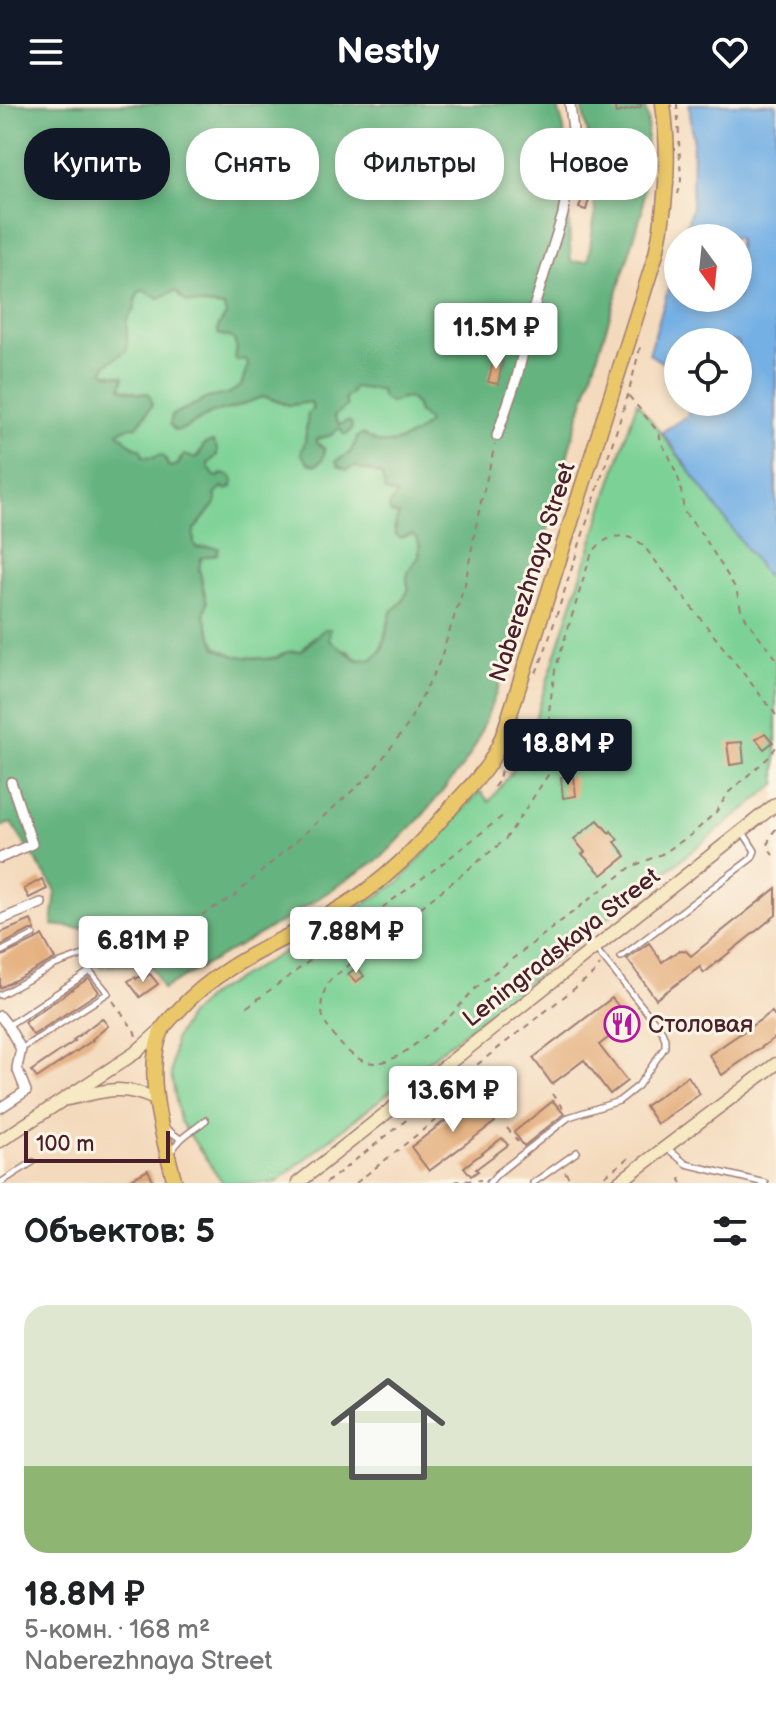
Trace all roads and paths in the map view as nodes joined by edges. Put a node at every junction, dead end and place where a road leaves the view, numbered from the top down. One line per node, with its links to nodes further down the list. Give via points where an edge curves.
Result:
1 (570, 104): 4 (street, via 574,140 563,214)
2 (663, 104): 28 (main road, Naberezhnaya Street, via 666,184 656,254 496,751 435,827 386,877 215,978)
3 (628, 395): 5 (path, via 659,433 678,475 684,512 736,589 748,622)
4 (497, 436): 20 (path, via 465,584 439,663 389,750 370,775 233,897 144,948 127,955)
5 (776, 658)
6 (776, 715): 7 (path, via 645,547 628,536 603,541 591,555 555,670 550,772 503,842 330,980 321,1002 327,1027 358,1058 378,1063 400,1056 480,984 631,867 692,834)
7 (776, 747)
8 (11, 782): 13 (street, via 32,844)
9 (776, 804): 12 (main road, Leningradskaya Street)
10 (504, 815): 25 (path)
11 (776, 829): 14 (path, via 768,846)
12 (742, 831): 18 (main road, Leningradskaya Street); 21 (lane, via 755,851 752,858)
13 (0, 858)
14 (776, 860)
15 (41, 903): 16 (street)
16 (0, 920)
17 (33, 935): 19 (lane)
18 (595, 947): 37 (lane, via 662,1031 665,1047 638,1086 619,1101); 54 (main road, Leningradskaya Street)
19 (0, 952)
20 (109, 952): 24 (lane, via 55,965)
21 (621, 957)
22 (593, 974): 55 (path)
23 (108, 993): 27 (lane, via 90,971); 29 (path, via 134,1030); 30 (lane)
24 (0, 995)
25 (247, 1007)
26 (0, 1016): 27 (street)
27 (8, 1026): 30 (street)
28 (163, 1028): 34 (main road, Naberezhnaya Street, via 155,1060); 35 (main road, via 135,1053)
29 (133, 1042)
30 (21, 1049): 36 (street, via 17,1068 26,1091)
31 (776, 1064): 43 (main road)
32 (471, 1092): 56 (path)
33 (552, 1094): 37 (path)
34 (157, 1100): 35 (main road, via 116,1089); 39 (main road, Naberezhnaya Street)
35 (61, 1101): 42 (main road)
36 (0, 1108)
37 (569, 1117): 44 (lane)
38 (206, 1120): 41 (lane)
39 (162, 1125): 41 (lane); 47 (main road, Naberezhnaya Street)
40 (507, 1128): 44 (path)
41 (179, 1138): 47 (lane)
42 (0, 1141)
43 (667, 1147): 49 (lane); 61 (main road)
44 (526, 1151): 51 (lane)
45 (577, 1152): 58 (lane)
46 (633, 1155): 60 (path)
47 (168, 1157): 53 (main road, Naberezhnaya Street)
48 (33, 1162): 52 (lane)
49 (686, 1164): 62 (path); 63 (lane)
50 (566, 1173): 59 (path)
51 (490, 1182): 57 (path)
52 (0, 1183)
53 (175, 1183)
54 (298, 1183)
55 (326, 1183)
56 (356, 1183)
57 (454, 1183)
58 (533, 1183)
59 (573, 1183)
60 (595, 1183)
61 (618, 1183)
62 (682, 1183)
63 (765, 1183)

